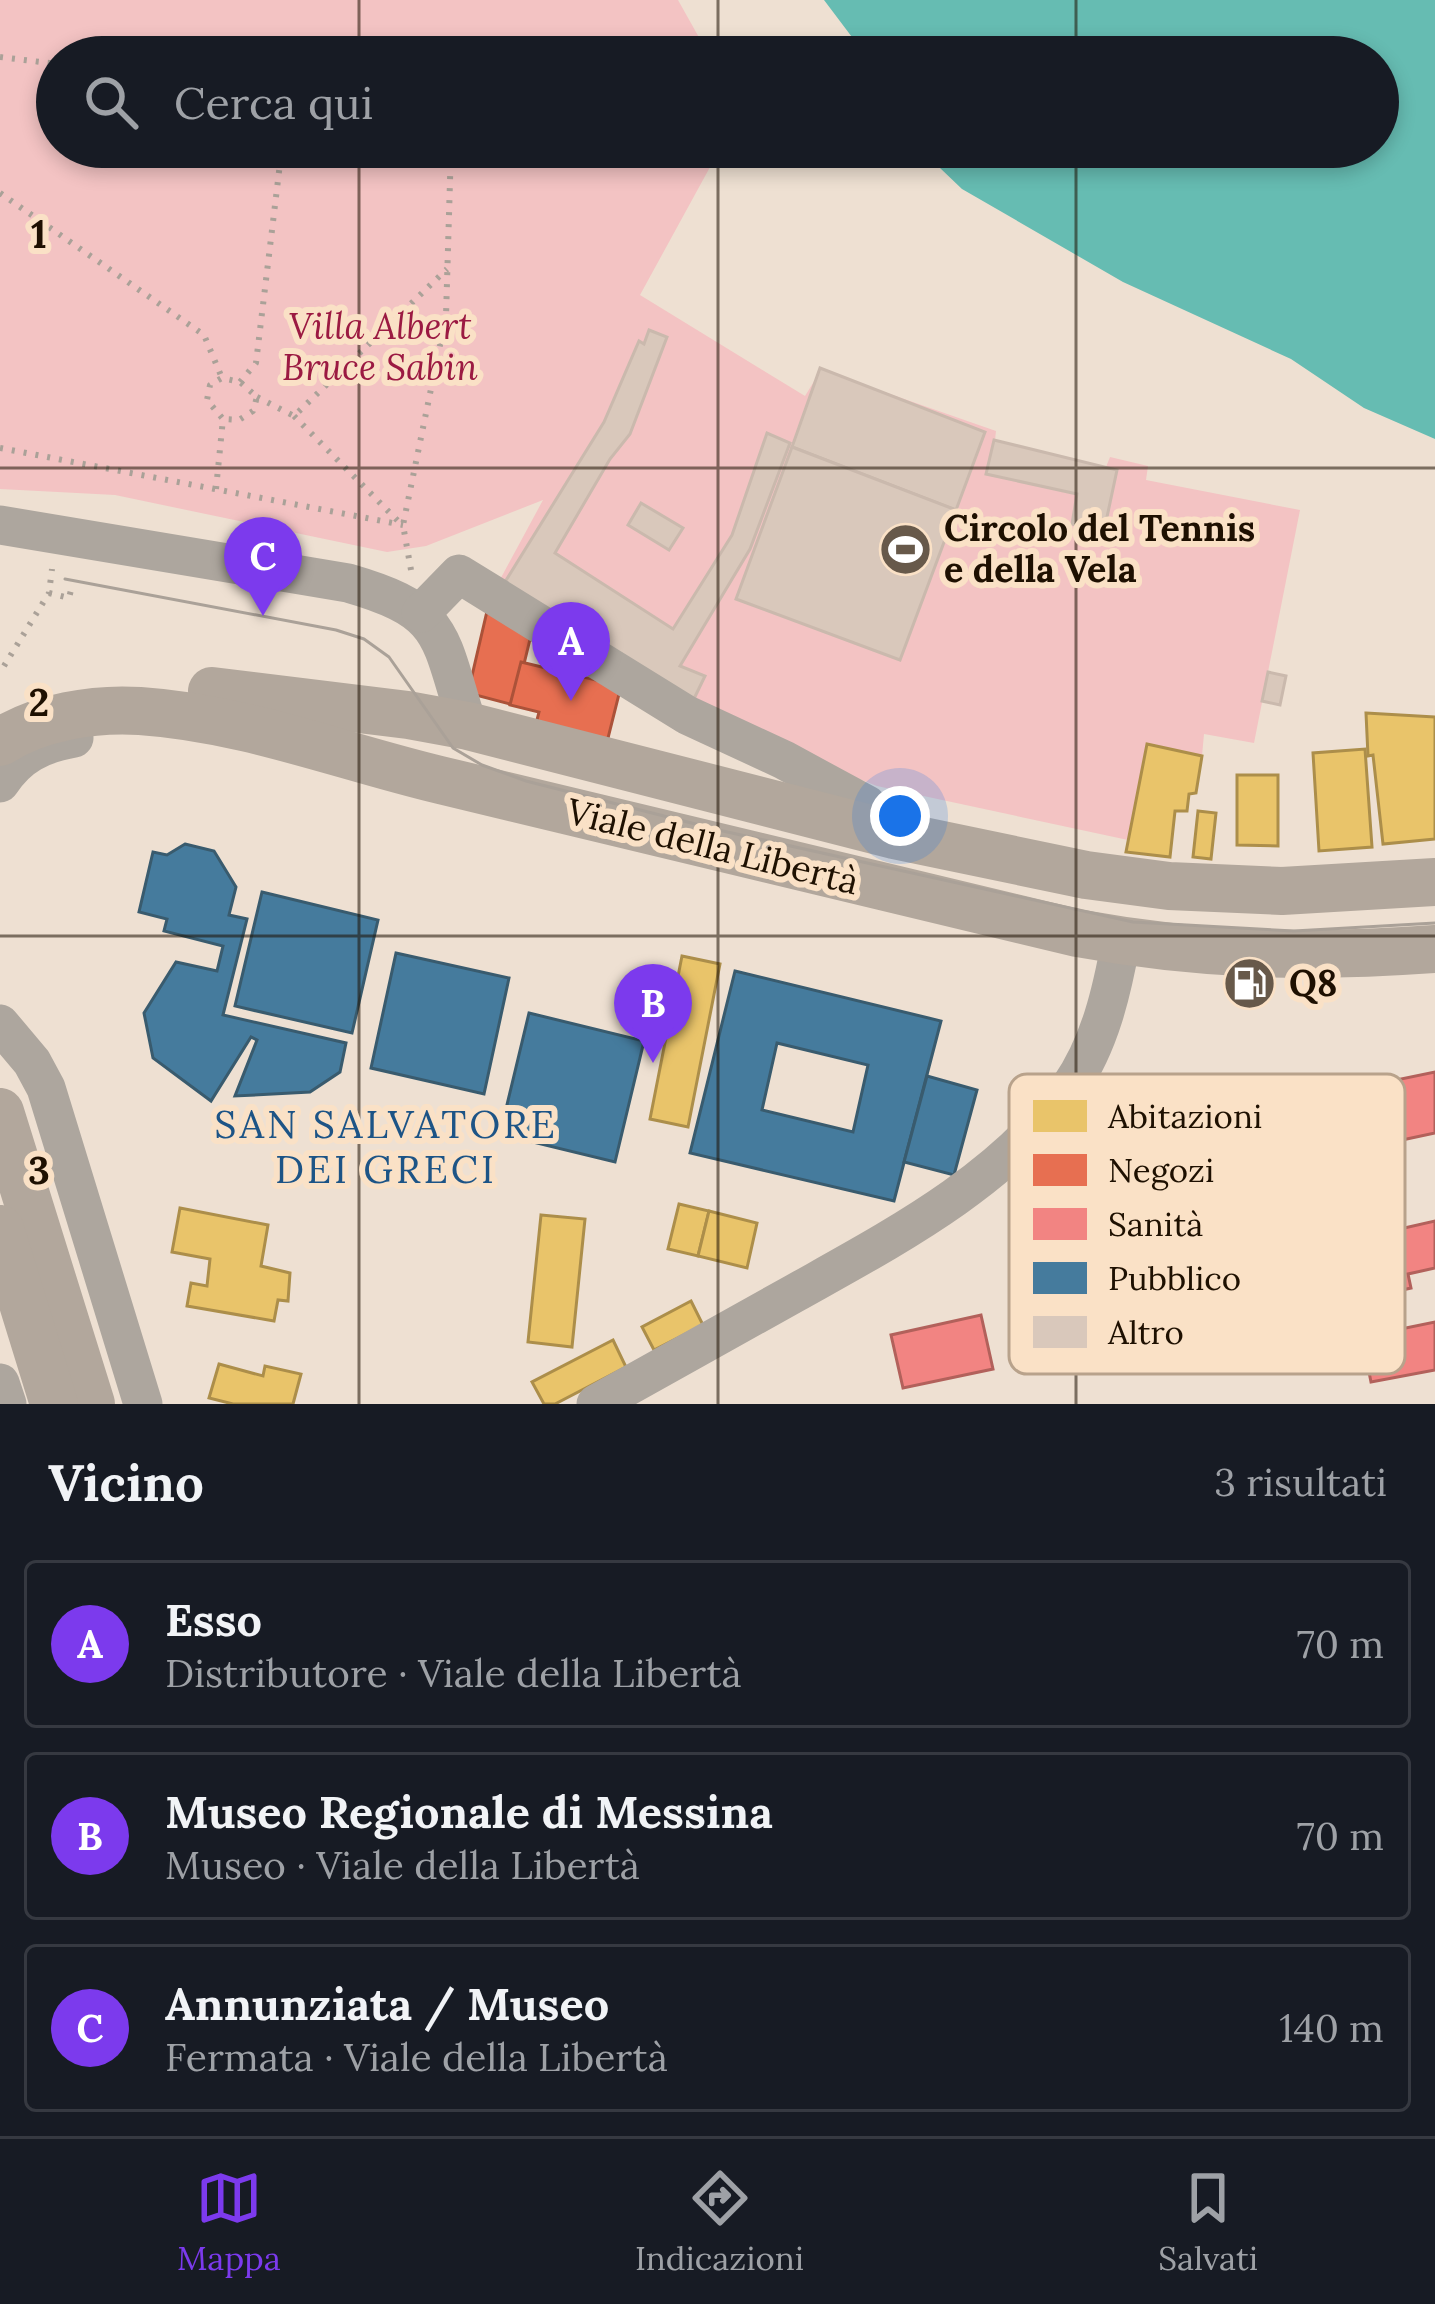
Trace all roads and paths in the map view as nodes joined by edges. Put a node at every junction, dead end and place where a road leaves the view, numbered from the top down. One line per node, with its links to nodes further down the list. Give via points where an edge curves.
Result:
1 (0, 57): 2 (path)
2 (36, 61)
3 (279, 168): 8 (path, via 256,363)
4 (450, 168): 6 (path)
5 (0, 193): 7 (path, via 204,334)
6 (447, 269): 10 (path); 15 (path, via 446,316)
7 (222, 378): 8 (path); 11 (path, via 207,400)
8 (240, 382): 9 (path)
9 (257, 397): 10 (path); 11 (path, via 239,420)
10 (294, 416): 15 (path)
11 (224, 419): 13 (path)
12 (0, 448): 13 (path)
13 (216, 489): 15 (path)
14 (0, 525): 19 (street, via 347,583)
15 (403, 525)
16 (71, 590): 17 (path, via 69,598)
17 (49, 593)
18 (40, 607): 20 (path)
19 (421, 613): 21 (street, via 437,632); 25 (street, via 459,574 687,716 867,805)
20 (2, 687): 21 (main road, Viale della Libertà, via 46,694 128,685)
21 (468, 726): 25 (main road, Viale della Libertà)
22 (0, 742): 23 (main road, Viale della Libertà, via 57,719 134,711 263,730)
23 (328, 749): 24 (street, via 103,734 43,745); 27 (main road, Viale della Libertà)
24 (0, 783)
25 (894, 835): 26 (main road, Viale della Libertà, via 1169,886 1282,891)
26 (1435, 882)
27 (1120, 941): 28 (main road, Viale della Libertà, via 1284,957); 30 (street, via 1100,1027)
28 (1435, 950)
29 (0, 1024): 38 (street, via 46,1088)
30 (1076, 1074)
31 (0, 1112): 37 (main road)
32 (1009, 1151): 39 (street, via 912,1228)
33 (0, 1229): 36 (main road)
34 (0, 1383): 35 (street)
35 (7, 1404)
36 (54, 1404)
37 (91, 1404)
38 (143, 1404)
39 (596, 1404)

